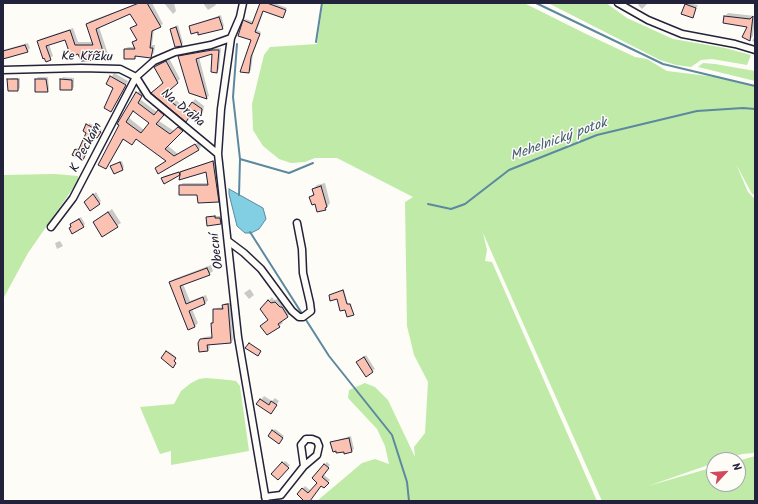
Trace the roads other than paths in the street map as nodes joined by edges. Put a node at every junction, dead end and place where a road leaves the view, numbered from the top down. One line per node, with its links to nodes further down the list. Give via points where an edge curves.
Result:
1 (243, 3): 3 (street, Obecní)
2 (618, 3): 4 (street, via 648,20 682,34)
3 (231, 38): 6 (street, via 175,52 154,61); 7 (street, Obecní, via 221,109)
4 (755, 50)
5 (3, 70): 6 (street, Ke Křížku, via 120,69)
6 (136, 77): 7 (street, Na Draha, via 148,96); 9 (street, K Peckám, via 73,198)
7 (218, 154): 10 (street, Obecní)
8 (297, 223): 10 (street, via 310,307 308,315 303,317 292,311 261,269)
9 (51, 227)
10 (228, 241): 12 (street, Obecní, via 238,337)
11 (304, 466): 12 (street, Obecní, via 281,495)
12 (266, 499)

